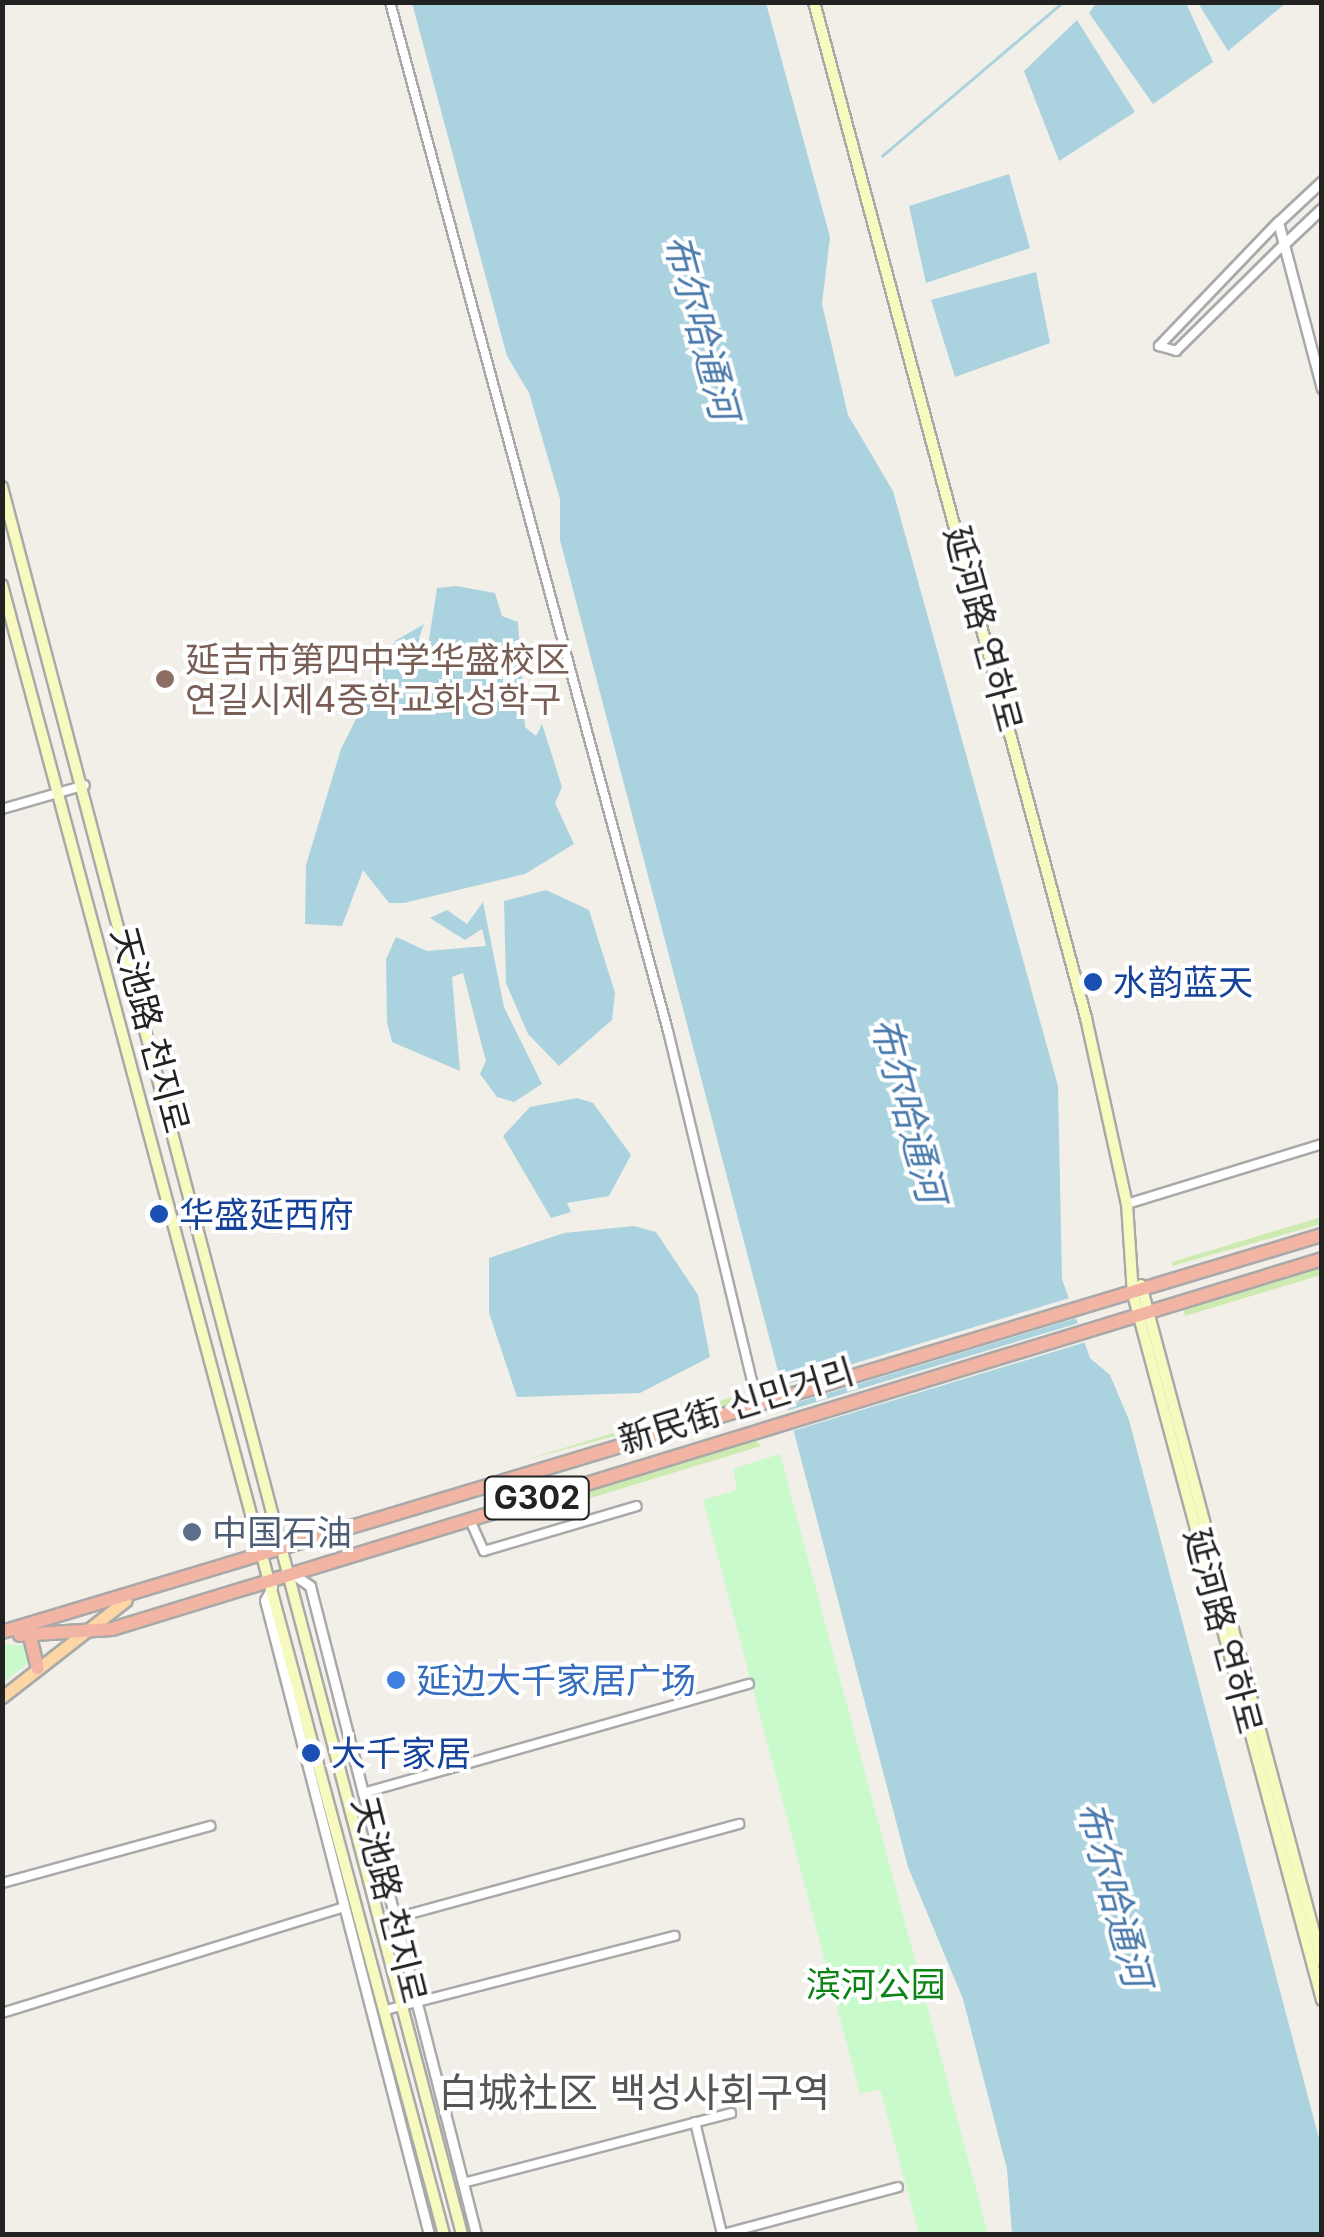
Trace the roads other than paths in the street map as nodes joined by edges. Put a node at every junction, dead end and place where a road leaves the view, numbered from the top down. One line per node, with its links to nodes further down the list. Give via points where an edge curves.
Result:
1 (390, 2): 19 (street, via 668,1031)
2 (814, 2): 14 (main road, 延河路 연하로, via 1086,1018)
3 (1322, 181): 5 (street)
4 (1322, 208): 6 (street)
5 (1278, 222): 6 (street); 6 (street, via 1159,346 1176,350)
6 (1284, 244): 7 (street)
7 (1322, 388)
8 (2, 488): 10 (main road, 天池路 천지로)
9 (2, 585): 11 (main road, 天池路 천지로)
10 (85, 785): 11 (street); 23 (main road, 天池路 천지로)
11 (59, 792): 12 (street); 24 (main road, 天池路 천지로)
12 (2, 809)
13 (1322, 1144): 14 (street)
14 (1127, 1204): 17 (main road, 延河路 연하로)
15 (1322, 1235): 17 (highway, 新民街 신민거리 / G302)
16 (1322, 1259): 18 (highway, 新民街 신민거리 / G302)
17 (1138, 1292): 18 (main road, 延河路 연하로); 19 (highway, 新民街 신민거리 / G302)
18 (1144, 1313): 20 (highway, 新民街 신민거리 / G302); 43 (main road, 延河路 연하로); 45 (main road, 延河路 연하로)
19 (755, 1408): 20 (highway); 23 (highway, 新民街 신민거리 / G302)
20 (758, 1430): 22 (highway, 新民街 신민거리 / G302)
21 (637, 1506): 22 (street, via 484,1551)
22 (470, 1520): 25 (highway, 新民街 신민거리 / G302)
23 (286, 1547): 24 (highway, 新民街 신민거리 / G302); 25 (main road, 天池路 천지로)
24 (268, 1553): 26 (main road, 天池路 천지로); 27 (highway, 新民街 신민거리 / G302)
25 (293, 1574): 26 (highway, 新民街 신민거리 / G302); 36 (street, 天池路 천지로, via 310,1586); 47 (main road, 天池路 천지로)
26 (275, 1580): 28 (highway, 新民街 신민거리 / G302); 40 (street, 天池路 천지로, via 265,1600); 48 (main road, 天池路 천지로)
27 (126, 1600): 29 (highway, 新民街 신민거리 / G302); 30 (main road, 新民街 신민거리)
28 (112, 1629): 30 (highway, 新民街 신민거리 / G302); 32 (main road, 新民街 신민거리)
29 (2, 1632): 31 (highway, 新民街 신민거리 / G302)
30 (85, 1632): 31 (highway, 新民街 신민거리 / G302); 32 (main road, 新民街 신민거리)
31 (30, 1637): 33 (highway)
32 (57, 1654): 33 (main road, 新民街 신민거리)
33 (38, 1668): 35 (main road, 新民街 신민거리)
34 (748, 1684): 36 (street)
35 (2, 1697)
36 (363, 1793): 41 (street, 天池路 천지로)
37 (739, 1824): 41 (street)
38 (210, 1826): 39 (street)
39 (2, 1883)
40 (344, 1906): 49 (street); 54 (street, 天池路 천지로)
41 (395, 1918): 46 (street, 天池路 천지로)
42 (674, 1936): 46 (street)
43 (1319, 1945): 44 (main road, 延河路 연하로)
44 (1322, 1962)
45 (1322, 2000)
46 (416, 2001): 47 (street); 52 (street, 天池路 천지로)
47 (403, 2005): 48 (street); 56 (main road, 天池路 천지로)
48 (386, 2010): 55 (main road, 天池路 천지로)
49 (2, 2013)
50 (731, 2113): 51 (street)
51 (694, 2122): 52 (street); 58 (street)
52 (463, 2184): 57 (street, 天池路 천지로)
53 (898, 2187): 58 (street)
54 (428, 2234)
55 (444, 2234)
56 (462, 2234)
57 (476, 2234)
58 (722, 2234)

